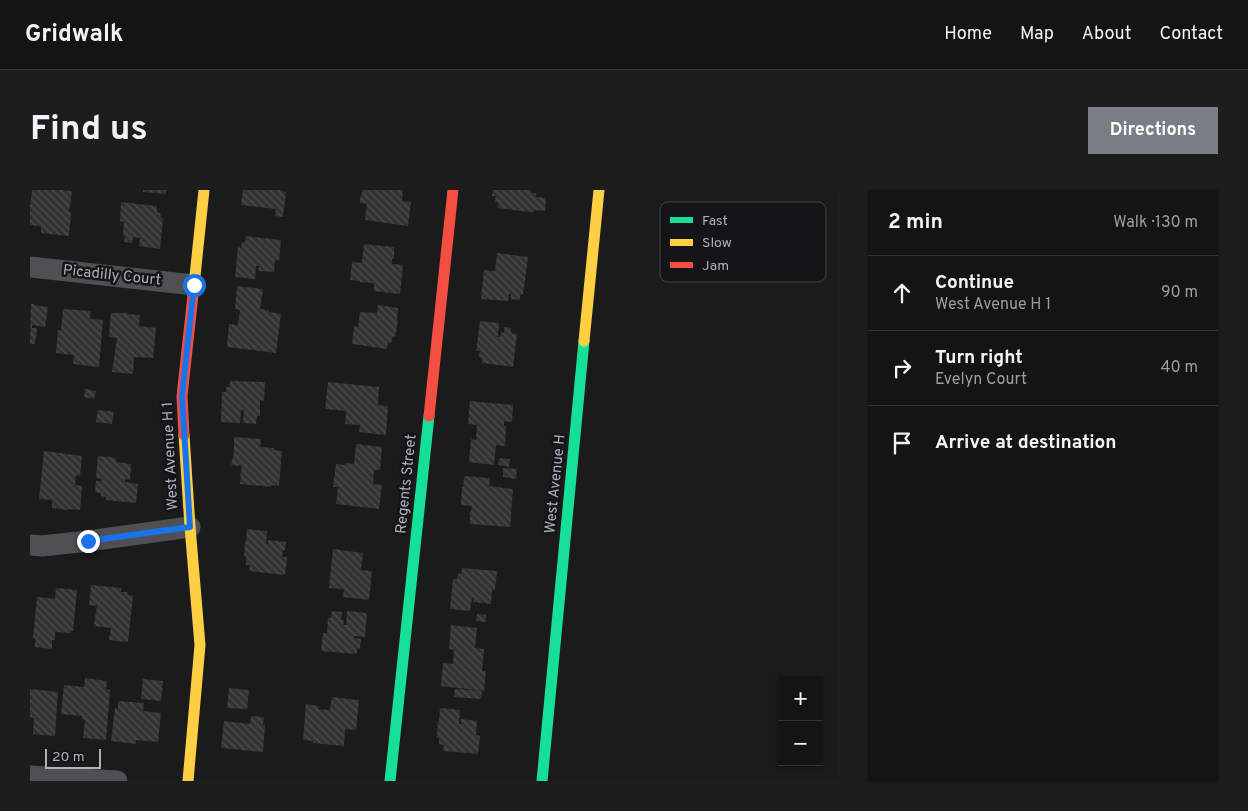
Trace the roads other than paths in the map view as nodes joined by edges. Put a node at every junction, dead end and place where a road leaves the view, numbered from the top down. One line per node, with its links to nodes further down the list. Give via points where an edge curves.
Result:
1 (204, 190): 5 (street, West Avenue H 1)
2 (453, 190): 11 (street, Regents Street)
3 (599, 190): 12 (street, West Avenue H)
4 (30, 267): 5 (street, Picadilly Court)
5 (194, 285): 6 (street, West Avenue H 1, via 182,396)
6 (190, 527): 7 (street, via 88,541); 10 (street, West Avenue H 1, via 200,645)
7 (30, 545)
8 (30, 776): 9 (street)
9 (117, 781)
10 (188, 781)
11 (390, 781)
12 (542, 781)

